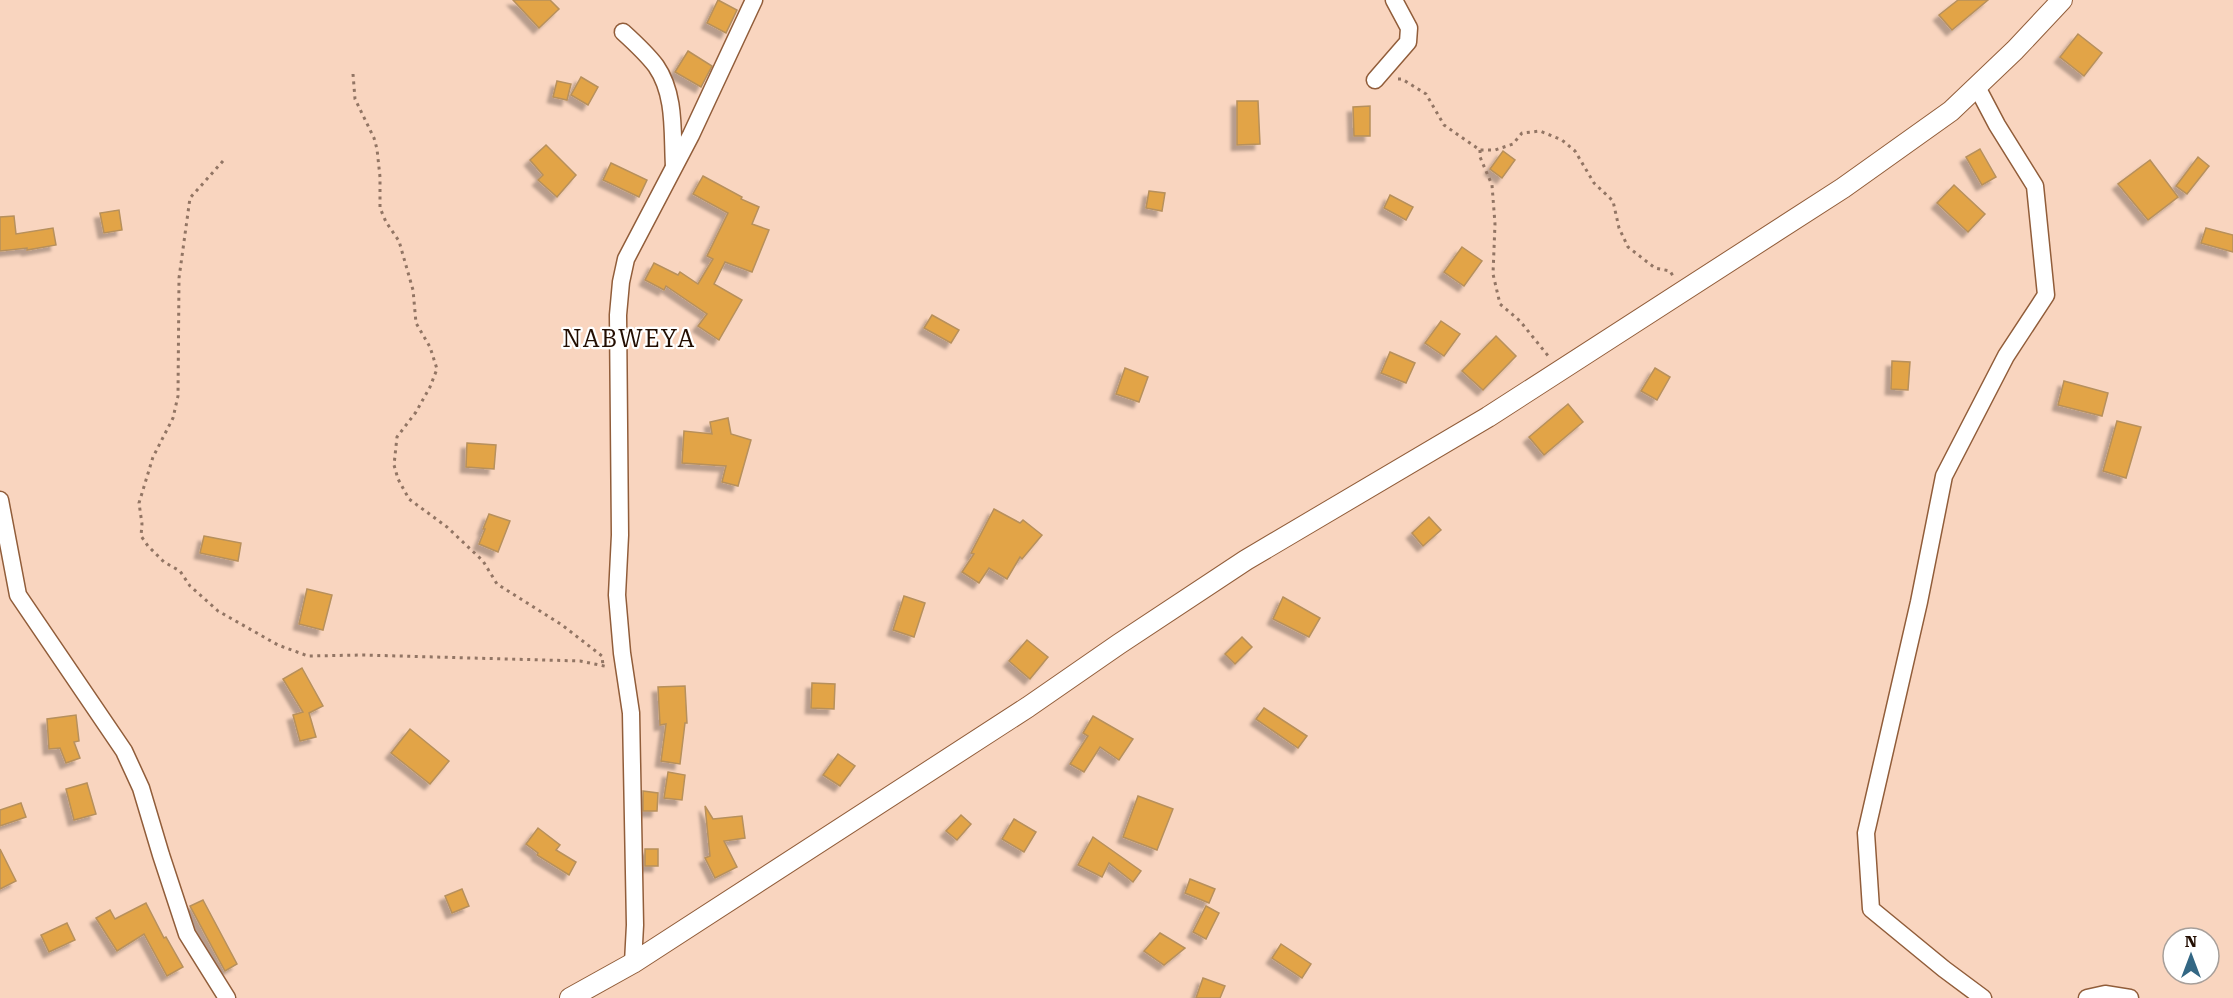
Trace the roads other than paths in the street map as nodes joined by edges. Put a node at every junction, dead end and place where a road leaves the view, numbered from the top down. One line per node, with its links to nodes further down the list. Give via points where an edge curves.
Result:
1 (754, 0): 7 (street)
2 (1394, 0): 5 (street, via 1409,28 1408,42)
3 (2062, 0): 6 (street)
4 (623, 32): 7 (street, via 655,64 664,80 673,115)
5 (1375, 80)
6 (1977, 87): 9 (street, via 1923,133 1679,295 1443,445 1246,560 1028,707); 12 (street, via 2035,186 2046,295 2007,356 1944,476 1866,833 1871,909)
7 (674, 167): 9 (street, via 626,259 618,315 617,594 630,713)
8 (0, 500): 10 (street, via 18,595 124,751 141,788 187,934)
9 (633, 963): 11 (street)
10 (226, 998)
11 (570, 998)
12 (1983, 998)
13 (2087, 998): 14 (street, via 2105,994)
14 (2130, 998)

